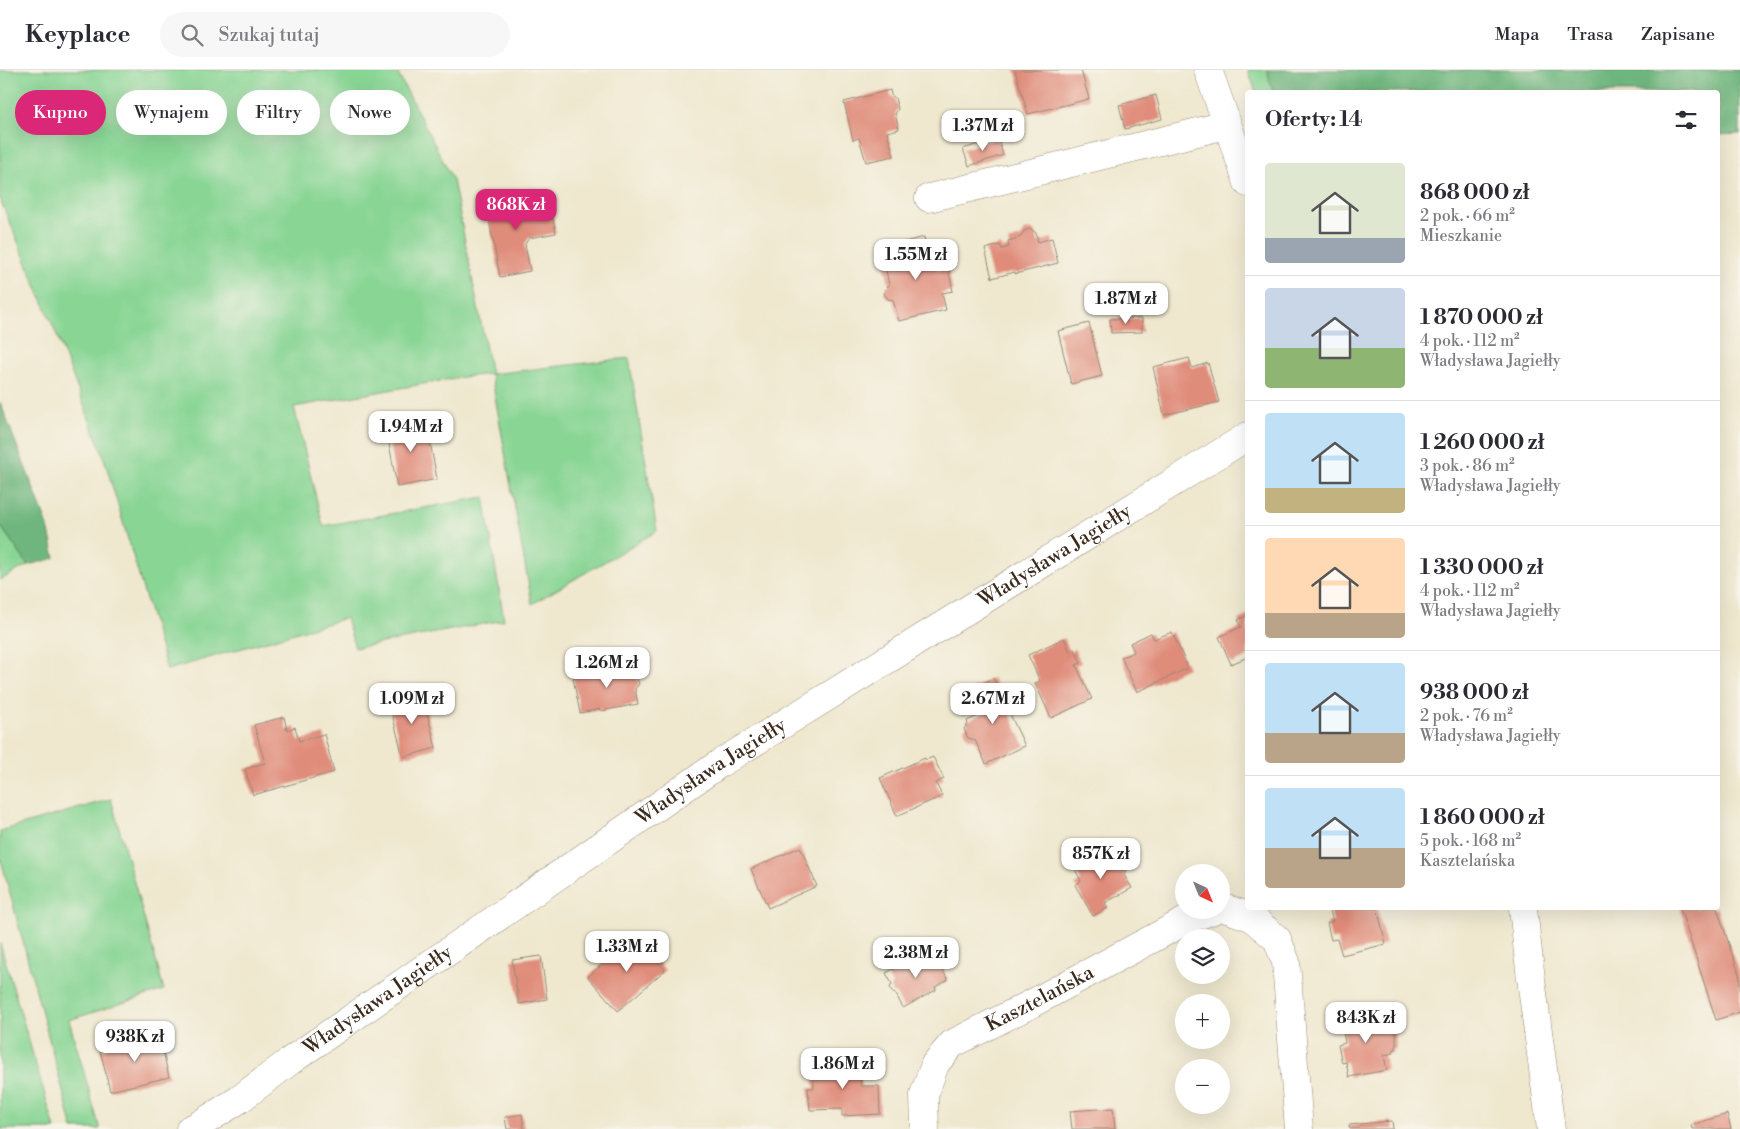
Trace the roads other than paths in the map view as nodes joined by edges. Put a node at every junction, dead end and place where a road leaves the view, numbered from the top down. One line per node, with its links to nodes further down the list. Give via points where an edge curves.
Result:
1 (1208, 70): 2 (street)
2 (1226, 125): 3 (street); 4 (street)
3 (1245, 175)
4 (929, 198)
5 (1245, 438): 9 (street, Władysława Jagiełły, via 719,764 240,1099)
6 (1230, 910): 11 (street, via 1252,917 1277,939 1286,962)
7 (1523, 910): 12 (street)
8 (1189, 919): 10 (street, Kasztelańska, via 952,1044 935,1064 924,1095)
9 (190, 1129)
10 (925, 1129)
11 (1299, 1129)
12 (1551, 1129)

